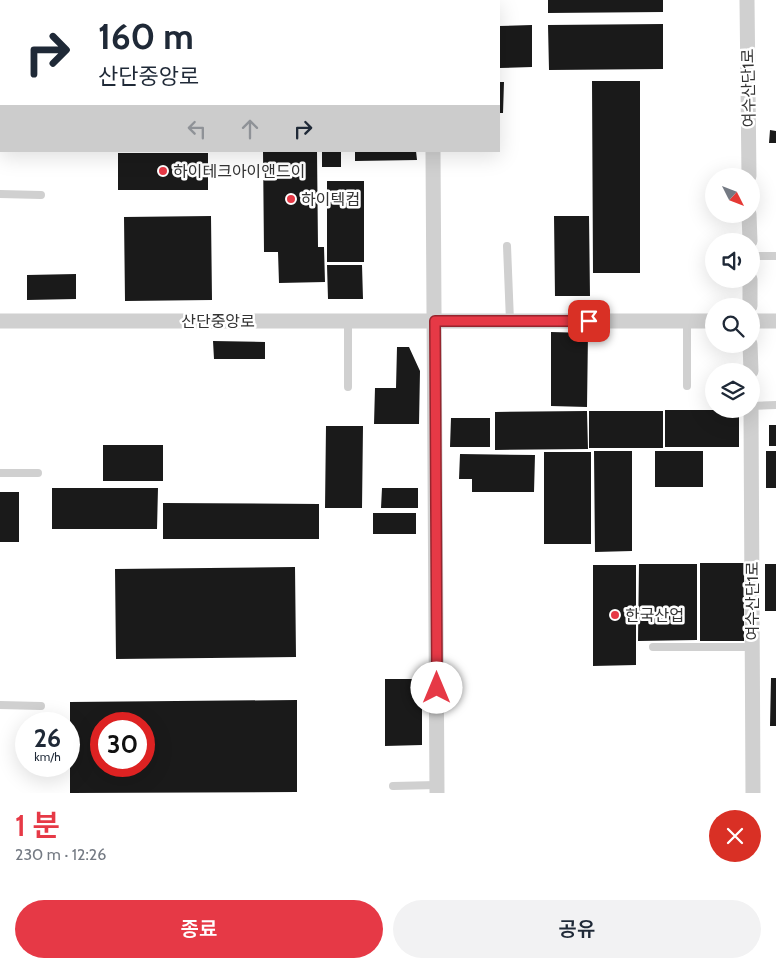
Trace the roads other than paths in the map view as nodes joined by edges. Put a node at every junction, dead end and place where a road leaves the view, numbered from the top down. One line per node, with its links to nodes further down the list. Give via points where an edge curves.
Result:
1 (747, 0): 3 (street, 여수산단1로)
2 (433, 152): 11 (street)
3 (749, 168)
4 (0, 194): 5 (lane)
5 (41, 195)
6 (507, 246): 12 (lane)
7 (760, 256): 8 (lane)
8 (776, 256)
9 (0, 321): 10 (street, 산단중앙로)
10 (348, 321): 11 (street, 산단중앙로); 18 (lane)
11 (435, 321): 12 (street, 산단중앙로); 29 (street)
12 (510, 321): 13 (street, 산단중앙로)
13 (687, 321): 14 (street, 산단중앙로); 17 (lane)
14 (705, 321)
15 (760, 321): 16 (street)
16 (776, 321)
17 (688, 386)
18 (348, 387)
19 (776, 405): 20 (lane)
20 (760, 406)
21 (751, 418): 25 (street, 여수산단1로)
22 (0, 472): 23 (lane)
23 (38, 473)
24 (653, 647): 25 (lane)
25 (752, 647): 30 (street, 여수산단1로)
26 (0, 705): 27 (lane)
27 (41, 706)
28 (393, 786): 29 (lane)
29 (437, 789)
30 (753, 793)

